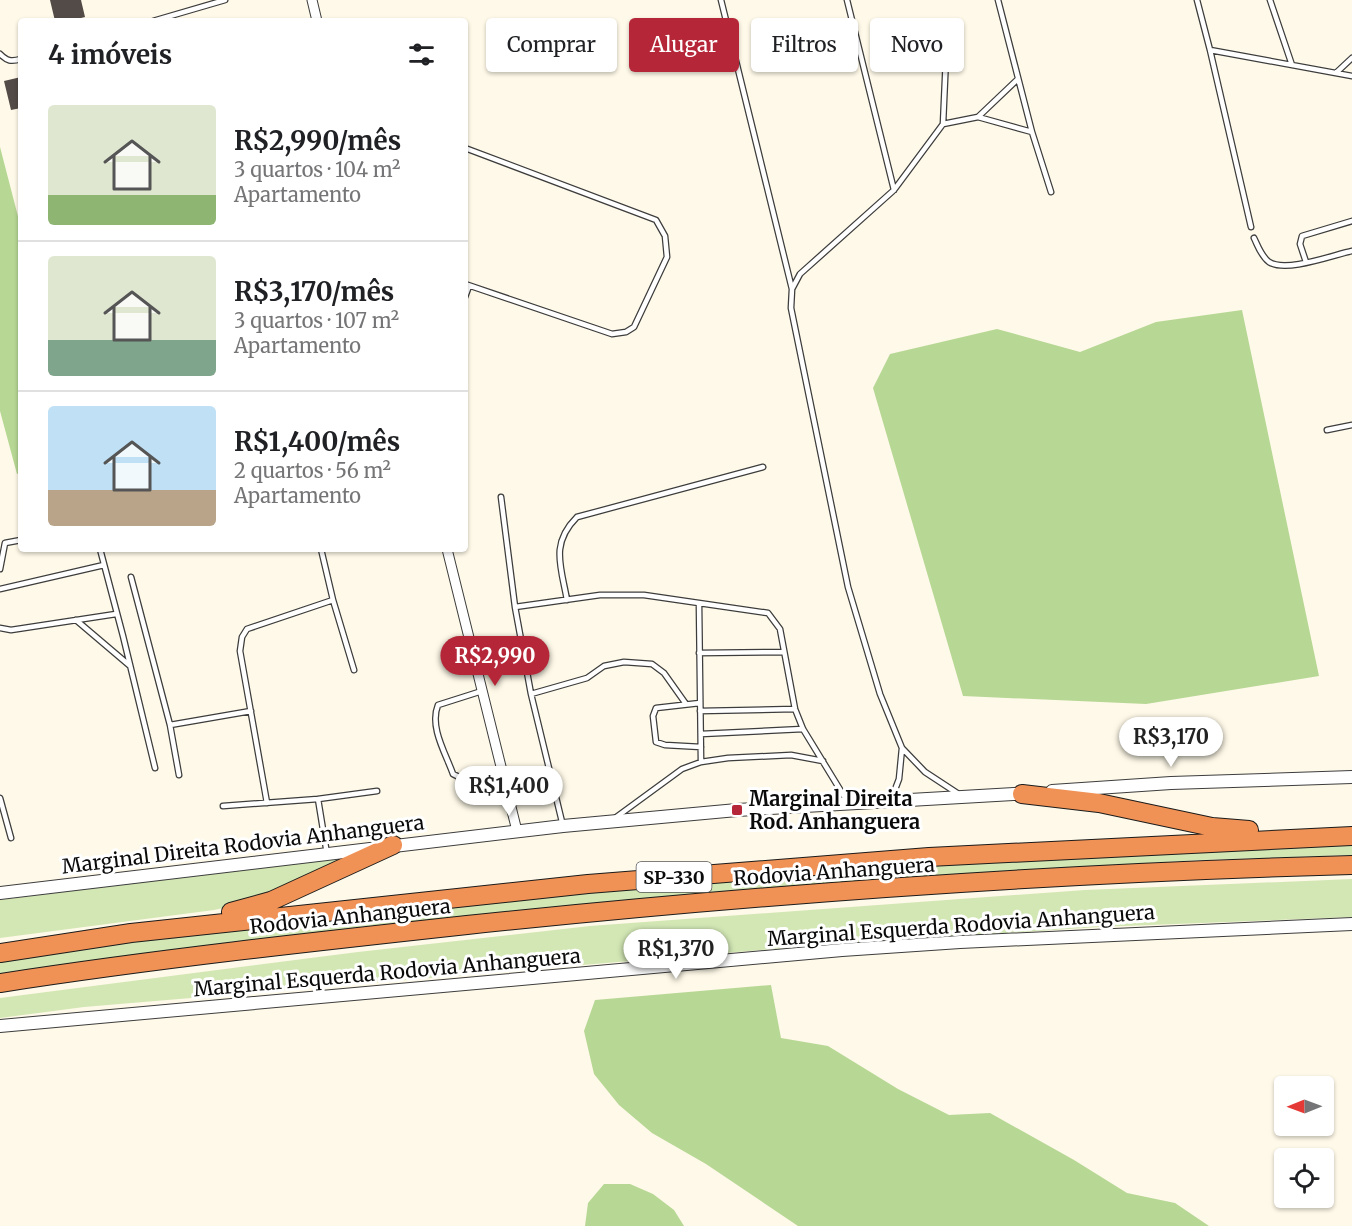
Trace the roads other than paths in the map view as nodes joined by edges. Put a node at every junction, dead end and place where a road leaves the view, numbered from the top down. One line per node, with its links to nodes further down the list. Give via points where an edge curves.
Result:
1 (225, 0): 8 (lane)
2 (312, 0): 9 (street)
3 (721, 0): 31 (lane)
4 (847, 0): 23 (lane)
5 (998, 0): 18 (lane)
6 (1197, 0): 10 (lane)
7 (1270, 0): 14 (lane)
8 (163, 18)
9 (316, 18)
10 (1210, 50): 14 (lane); 26 (lane)
11 (0, 54): 13 (lane, via 6,60)
12 (1352, 58): 16 (lane)
13 (18, 60)
14 (1292, 65): 16 (lane)
15 (946, 72): 20 (lane)
16 (1337, 72): 17 (lane)
17 (1352, 76)
18 (1018, 79): 19 (lane); 21 (lane)
19 (978, 117): 20 (lane); 21 (lane)
20 (944, 124): 23 (lane)
21 (1032, 132): 24 (lane)
22 (468, 149): 30 (lane, via 656,220 665,236 667,257 634,327 612,334)
23 (894, 190): 31 (lane, via 800,274)
24 (1051, 192)
25 (1352, 221): 29 (lane, via 1302,236 1300,244)
26 (1251, 227)
27 (1254, 238): 29 (lane, via 1263,256 1275,265)
28 (1352, 251): 29 (lane)
29 (1306, 262)
30 (468, 285)
31 (792, 289): 66 (lane, via 791,308 848,587 880,694)
32 (1352, 425): 33 (lane)
33 (1328, 430)
34 (763, 467): 45 (lane, via 577,517 560,541 559,559)
35 (501, 497): 47 (lane)
36 (18, 541): 41 (lane, via 5,543)
37 (101, 552): 40 (lane)
38 (322, 552): 44 (lane)
39 (448, 552): 55 (street)
40 (104, 565): 43 (lane); 48 (lane)
41 (0, 569)
42 (131, 577): 62 (lane)
43 (0, 589)
44 (333, 600): 54 (lane); 60 (lane, via 247,629 240,651)
45 (567, 600): 46 (lane, via 644,595); 47 (lane)
46 (699, 603): 51 (lane, via 768,613 780,629); 52 (lane)
47 (515, 606): 56 (lane)
48 (116, 614): 49 (lane); 53 (lane)
49 (76, 620): 50 (lane, via 11,630); 53 (lane)
50 (0, 628)
51 (784, 652): 52 (lane); 59 (lane)
52 (699, 653): 57 (lane)
53 (129, 665): 69 (lane)
54 (354, 670)
55 (482, 691): 72 (street); 72 (lane, via 438,705 435,725 453,774 467,781)
56 (531, 694): 58 (lane, via 587,678 604,666 652,663); 83 (lane)
57 (700, 703): 58 (lane); 61 (lane)
58 (686, 704): 65 (lane, via 656,708 656,742)
59 (795, 709): 61 (lane); 63 (lane)
60 (251, 711): 62 (lane); 79 (lane)
61 (700, 711): 64 (lane)
62 (170, 725): 70 (lane)
63 (803, 729): 64 (lane); 67 (lane)
64 (701, 734): 65 (lane)
65 (701, 747): 68 (lane)
66 (902, 748): 75 (lane, via 925,772); 78 (lane, via 899,779)
67 (824, 761): 68 (lane, via 791,756); 80 (lane)
68 (701, 762): 82 (lane, via 682,769)
69 (154, 768)
70 (179, 776)
71 (1352, 777): 74 (street, Marginal Direita Rodovia Anhanguera, via 1171,783)
72 (504, 779): 84 (street)
73 (377, 791): 77 (lane)
74 (1022, 794): 75 (street, Marginal Direita Rodovia Anhanguera); 85 (highway, via 1099,803 1212,827)
75 (962, 796): 78 (street, Marginal Direita Rodovia Anhanguera)
76 (0, 798): 87 (lane)
77 (318, 799): 79 (lane); 89 (lane)
78 (891, 800): 80 (street, Marginal Direita Rodovia Anhanguera)
79 (267, 802): 81 (lane)
80 (849, 803): 82 (street, Marginal Direita Rodovia Anhanguera)
81 (224, 806)
82 (611, 822): 83 (street, Marginal Direita Rodovia Anhanguera)
83 (563, 826): 84 (street, Marginal Direita Rodovia Anhanguera)
84 (517, 831): 88 (street, Marginal Direita Rodovia Anhanguera)
85 (1317, 836): 86 (highway, Rodovia Anhanguera / SP-330); 93 (highway, Rodovia Anhanguera / SP-330, via 929,857 588,884)
86 (1352, 836)
87 (11, 838)
88 (393, 845): 89 (street, Marginal Direita Rodovia Anhanguera); 93 (highway, via 261,904)
89 (327, 854): 91 (street, Marginal Direita Rodovia Anhanguera)
90 (1352, 865): 95 (highway, Rodovia Anhanguera / SP-330, via 878,889 651,907 321,940)
91 (0, 893)
92 (1352, 924): 96 (street, Marginal Esquerda Rodovia Anhanguera, via 901,946)
93 (131, 933): 94 (highway, Rodovia Anhanguera / SP-330)
94 (0, 953)
95 (0, 983)
96 (0, 1026)

